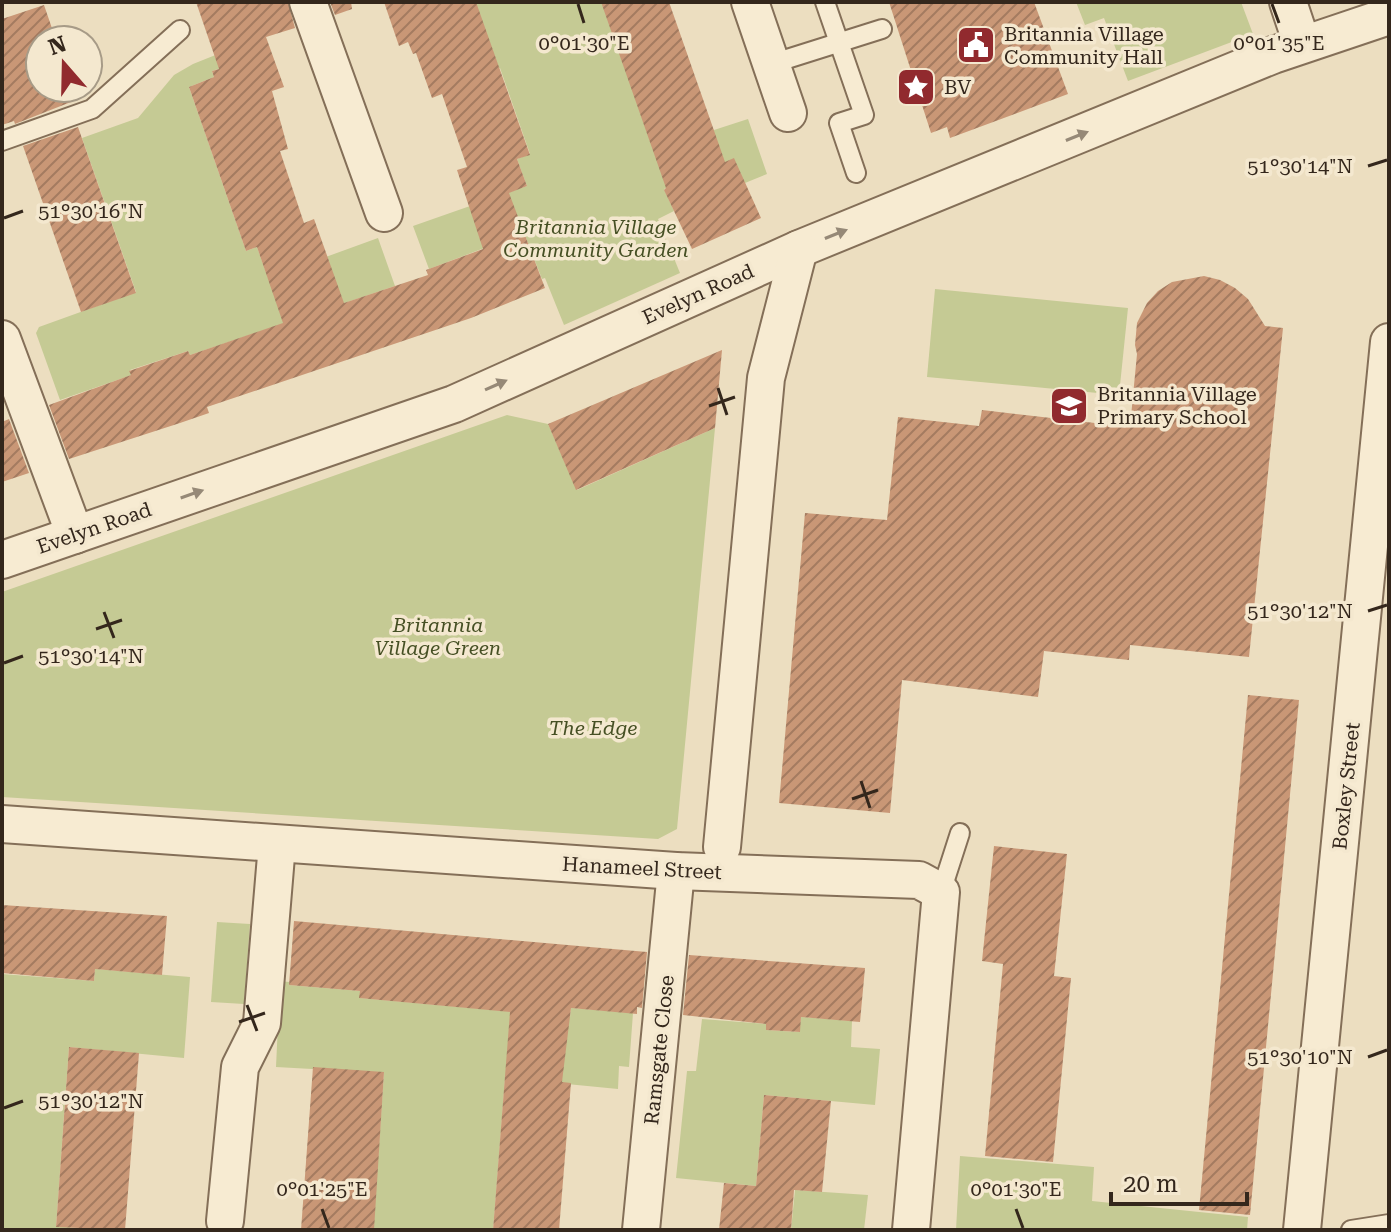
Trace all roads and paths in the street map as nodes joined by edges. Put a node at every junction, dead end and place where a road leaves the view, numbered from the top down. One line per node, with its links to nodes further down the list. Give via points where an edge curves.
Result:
1 (308, 2): 14 (street)
2 (750, 2): 10 (street)
3 (825, 2): 8 (lane)
4 (1288, 2): 9 (street)
5 (1389, 16): 9 (street, Evelyn Road)
6 (882, 29): 8 (lane)
7 (180, 30): 12 (lane, via 92,109)
8 (838, 44): 10 (lane); 13 (lane, via 864,115 839,123)
9 (1302, 44): 15 (street, Evelyn Road, one-way to 9)
10 (771, 64): 11 (street)
11 (788, 113)
12 (2, 141)
13 (856, 173)
14 (384, 213)
15 (799, 249): 18 (street, Evelyn Road, one-way to 15, via 454,404); 23 (street, via 766,378)
16 (2, 339): 18 (street)
17 (1389, 342): 30 (street, Boxley Street)
18 (75, 535): 19 (street, Evelyn Road)
19 (2, 560)
20 (2, 824): 22 (street, Hanameel Street)
21 (960, 833): 25 (lane)
22 (277, 844): 24 (street, Hanameel Street); 26 (street, via 262,1023 240,1067)
23 (722, 847)
24 (676, 871): 25 (street, Hanameel Street, via 919,880); 28 (street, Ramsgate Close)
25 (941, 892): 29 (street)
26 (225, 1221)
27 (1389, 1224): 31 (lane)
28 (641, 1230)
29 (911, 1230)
30 (1302, 1230)
31 (1351, 1230)

